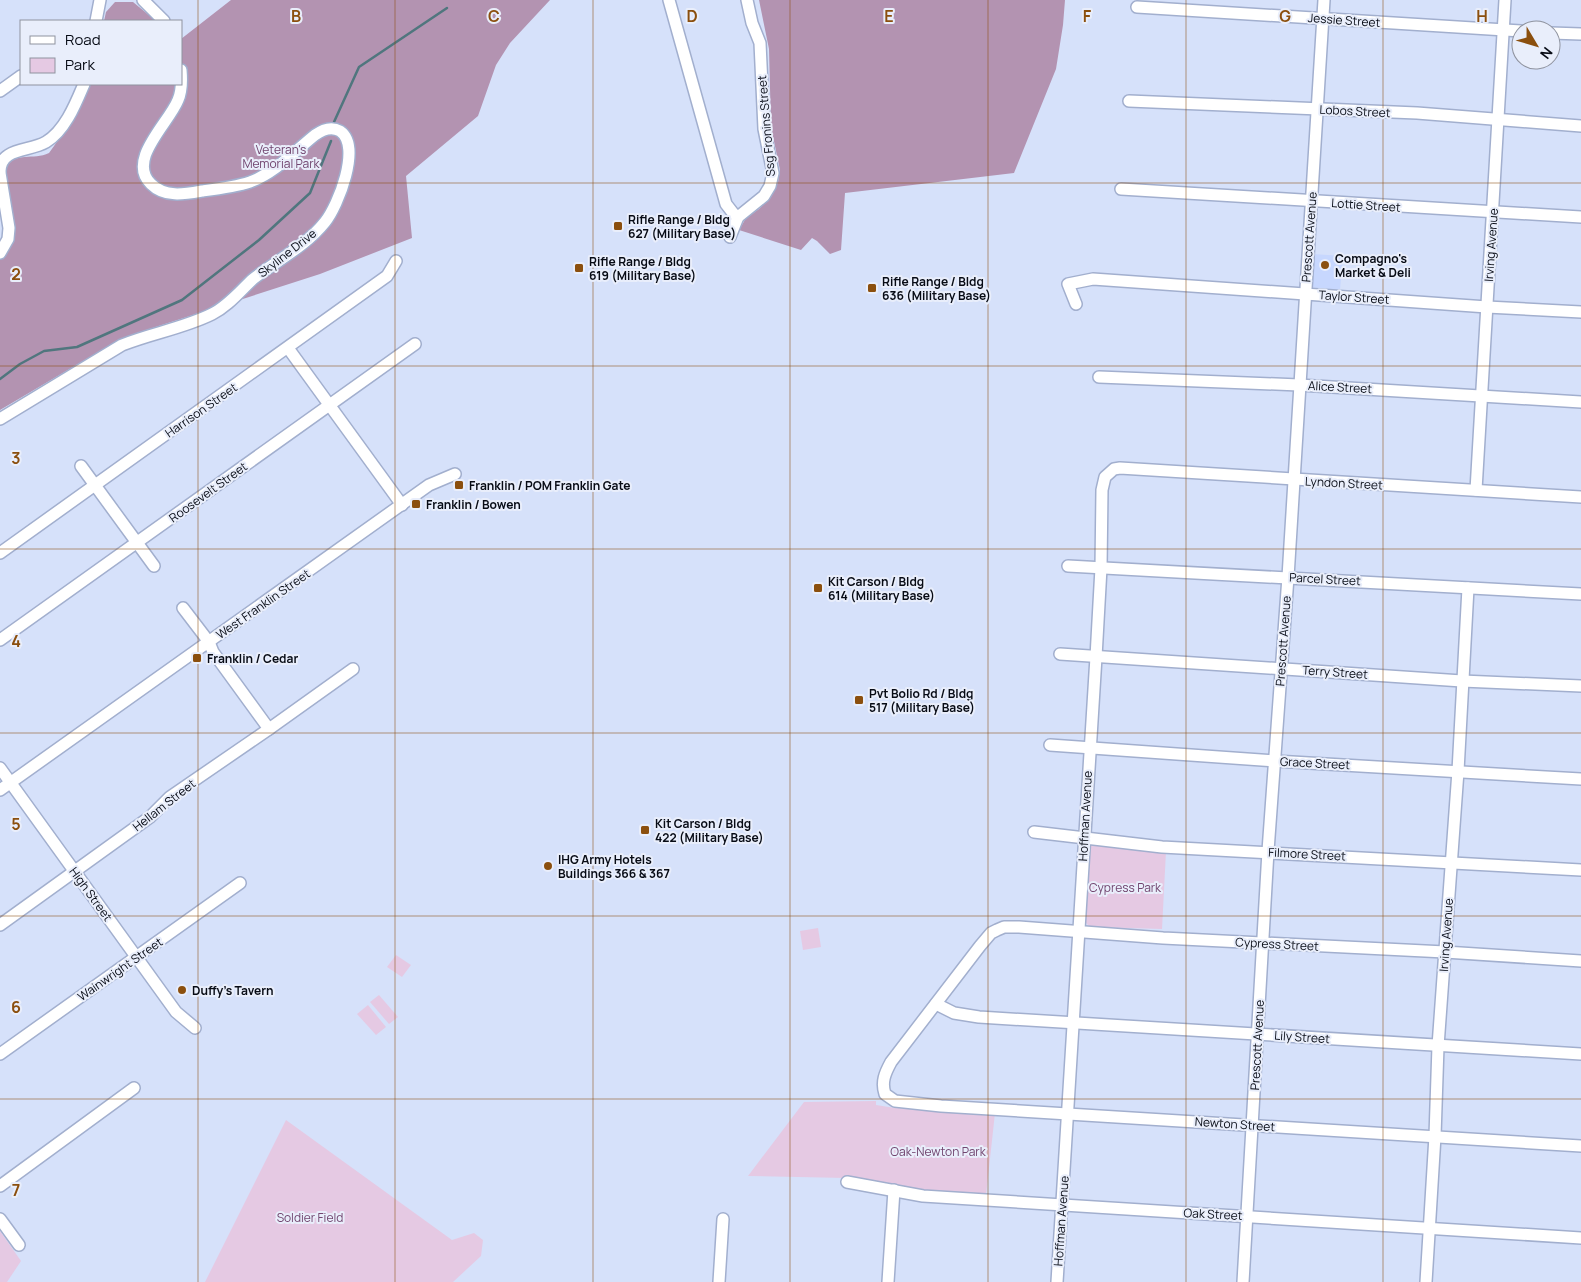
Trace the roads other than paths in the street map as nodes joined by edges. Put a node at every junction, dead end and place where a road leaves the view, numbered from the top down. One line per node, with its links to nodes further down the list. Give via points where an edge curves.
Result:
1 (108, 0): 8 (street)
2 (143, 0): 10 (street)
3 (669, 0): 27 (street, via 726,204)
4 (747, 0): 27 (street, Ssg Fronins Street, via 760,43 764,129 773,172 764,196)
5 (1324, 0): 9 (street, Prescott Avenue)
6 (1505, 0): 11 (street, Irving Avenue)
7 (1137, 6): 9 (street, Jessie Street)
8 (96, 10)
9 (1323, 18): 11 (street, Jessie Street); 20 (street, Prescott Avenue)
10 (163, 20)
11 (1504, 30): 12 (street, Jessie Street); 21 (street, Irving Avenue)
12 (1511, 30)
13 (1561, 33): 14 (street)
14 (1581, 34)
15 (20, 77): 18 (street)
16 (83, 85): 23 (street, via 54,136 34,148 7,155 2,160)
17 (181, 85): 43 (street, Skyline Drive, via 178,101 146,154 144,174 147,181 168,193 183,194 235,186 273,169 315,134 332,128 345,137 349,154 344,181 332,212 316,232 214,313 122,345)
18 (0, 91)
19 (1129, 101): 20 (street, Lobos Street)
20 (1316, 109): 21 (street, Lobos Street, via 1416,113); 25 (street, Prescott Avenue)
21 (1499, 121): 22 (street, Lobos Street); 26 (street, Irving Avenue)
22 (1581, 126)
23 (0, 172): 30 (street, via 9,228 8,239)
24 (1121, 189): 25 (street, Lottie Street)
25 (1311, 201): 26 (street, Lottie Street); 32 (street, Prescott Avenue)
26 (1493, 213): 28 (street, Lottie Street); 34 (street, Irving Avenue)
27 (738, 217): 29 (street)
28 (1581, 217)
29 (730, 238)
30 (0, 253)
31 (396, 261): 37 (street, Harrison Street, via 387,276)
32 (1305, 293): 33 (street, Taylor Street, via 1093,279 1068,284); 34 (street, Taylor Street); 39 (street, Prescott Avenue)
33 (1076, 304)
34 (1486, 307): 35 (street, Taylor Street); 40 (street, Irving Avenue)
35 (1581, 312)
36 (415, 344): 42 (street, Roosevelt Street)
37 (288, 348): 42 (street); 48 (street, Harrison Street)
38 (1099, 377): 39 (street, Alice Street)
39 (1300, 384): 40 (street, Alice Street); 47 (street, Prescott Avenue)
40 (1481, 395): 41 (street, Alice Street); 49 (street, Irving Avenue)
41 (1581, 402)
42 (329, 405): 51 (street); 52 (street, Roosevelt Street)
43 (0, 419)
44 (81, 466): 48 (street)
45 (1109, 472): 47 (street, Lyndon Street, via 1120,468); 56 (street, Hoffman Avenue, via 1102,490)
46 (455, 474): 51 (street, West Franklin Street, via 430,485)
47 (1293, 480): 49 (street, Lyndon Street); 57 (street, Prescott Avenue)
48 (95, 485): 52 (street); 53 (street, Harrison Street)
49 (1476, 490): 50 (street, Lyndon Street)
50 (1581, 497)
51 (402, 506): 62 (street, West Franklin Street)
52 (136, 543): 54 (street); 61 (street, Roosevelt Street)
53 (0, 553)
54 (154, 566)
55 (1068, 566): 56 (street, Parcel Street)
56 (1101, 568): 57 (street, Parcel Street); 64 (street, Hoffman Avenue)
57 (1288, 577): 58 (street, Parcel Street); 65 (street, Prescott Avenue)
58 (1468, 588): 59 (street, Parcel Street); 67 (street, Irving Avenue)
59 (1581, 594)
60 (182, 608): 62 (street)
61 (0, 640)
62 (209, 642): 69 (street); 76 (street, West Franklin Street)
63 (1060, 654): 64 (street, Terry Street)
64 (1096, 657): 65 (street, Terry Street); 71 (street, Hoffman Avenue)
65 (1281, 668): 67 (street, Terry Street); 72 (street, Prescott Avenue)
66 (353, 669): 69 (street, Hellam Street)
67 (1462, 680): 68 (street, Terry Street); 74 (street, Irving Avenue)
68 (1581, 686)
69 (269, 729): 83 (street, Hellam Street, via 170,796 150,817)
70 (1050, 745): 71 (street, Grace Street)
71 (1090, 748): 72 (street, Grace Street); 79 (street, Hoffman Avenue)
72 (1275, 761): 74 (street, Grace Street); 80 (street, Prescott Avenue)
73 (0, 768): 76 (street, High Street)
74 (1458, 771): 75 (street, Grace Street); 81 (street, Irving Avenue)
75 (1581, 779)
76 (10, 783): 77 (street, West Franklin Street); 83 (street, High Street)
77 (0, 790)
78 (1034, 832): 79 (street, Filmore Street)
79 (1084, 839): 80 (street, Filmore Street, via 1162,847); 86 (street, Hoffman Avenue)
80 (1268, 851): 81 (street, Filmore Street); 87 (street, Prescott Avenue)
81 (1450, 862): 82 (street, Filmore Street); 88 (street, Irving Avenue)
82 (1581, 870)
83 (75, 871): 85 (street, Hellam Street); 89 (street, High Street)
84 (240, 883): 89 (street, Wainwright Street)
85 (0, 924)
86 (1080, 930): 87 (street, Cypress Street); 91 (street, Cypress Street, via 1004,927 980,946); 92 (street, Hoffman Avenue)
87 (1264, 943): 88 (street, Cypress Street); 94 (street, Prescott Avenue)
88 (1444, 952): 90 (street, Cypress Street); 95 (street, Irving Avenue)
89 (137, 957): 93 (street, High Street, via 176,1012); 96 (street, Wainwright Street)
90 (1581, 961)
91 (936, 1004): 92 (street, Lily Street, via 954,1014); 99 (street, Cypress Street, via 890,1062 883,1089)
92 (1074, 1022): 94 (street, Lily Street); 100 (street, Hoffman Avenue)
93 (195, 1028)
94 (1258, 1034): 95 (street, Lily Street); 101 (street, Prescott Avenue)
95 (1438, 1046): 97 (street, Lily Street); 102 (street, Irving Avenue)
96 (0, 1054)
97 (1581, 1054)
98 (134, 1088): 105 (street)
99 (889, 1098): 100 (street, Newton Street, via 941,1106)
100 (1068, 1113): 101 (street, Newton Street); 107 (street, Hoffman Avenue)
101 (1252, 1126): 102 (street, Newton Street); 108 (street, Prescott Avenue)
102 (1436, 1136): 103 (street, Newton Street); 111 (street, Irving Avenue)
103 (1581, 1146)
104 (847, 1182): 106 (street, Oak Street)
105 (0, 1186)
106 (894, 1190): 107 (street, Oak Street, via 923,1196); 115 (street)
107 (1062, 1205): 108 (street, Oak Street); 116 (street, Hoffman Avenue)
108 (1247, 1216): 111 (street, Oak Street); 117 (street, Prescott Avenue)
109 (0, 1219): 113 (street)
110 (723, 1219): 114 (street)
111 (1430, 1228): 112 (street, Oak Street); 118 (street, Irving Avenue)
112 (1581, 1238)
113 (19, 1245)
114 (720, 1282)
115 (888, 1282)
116 (1057, 1282)
117 (1243, 1282)
118 (1426, 1282)

